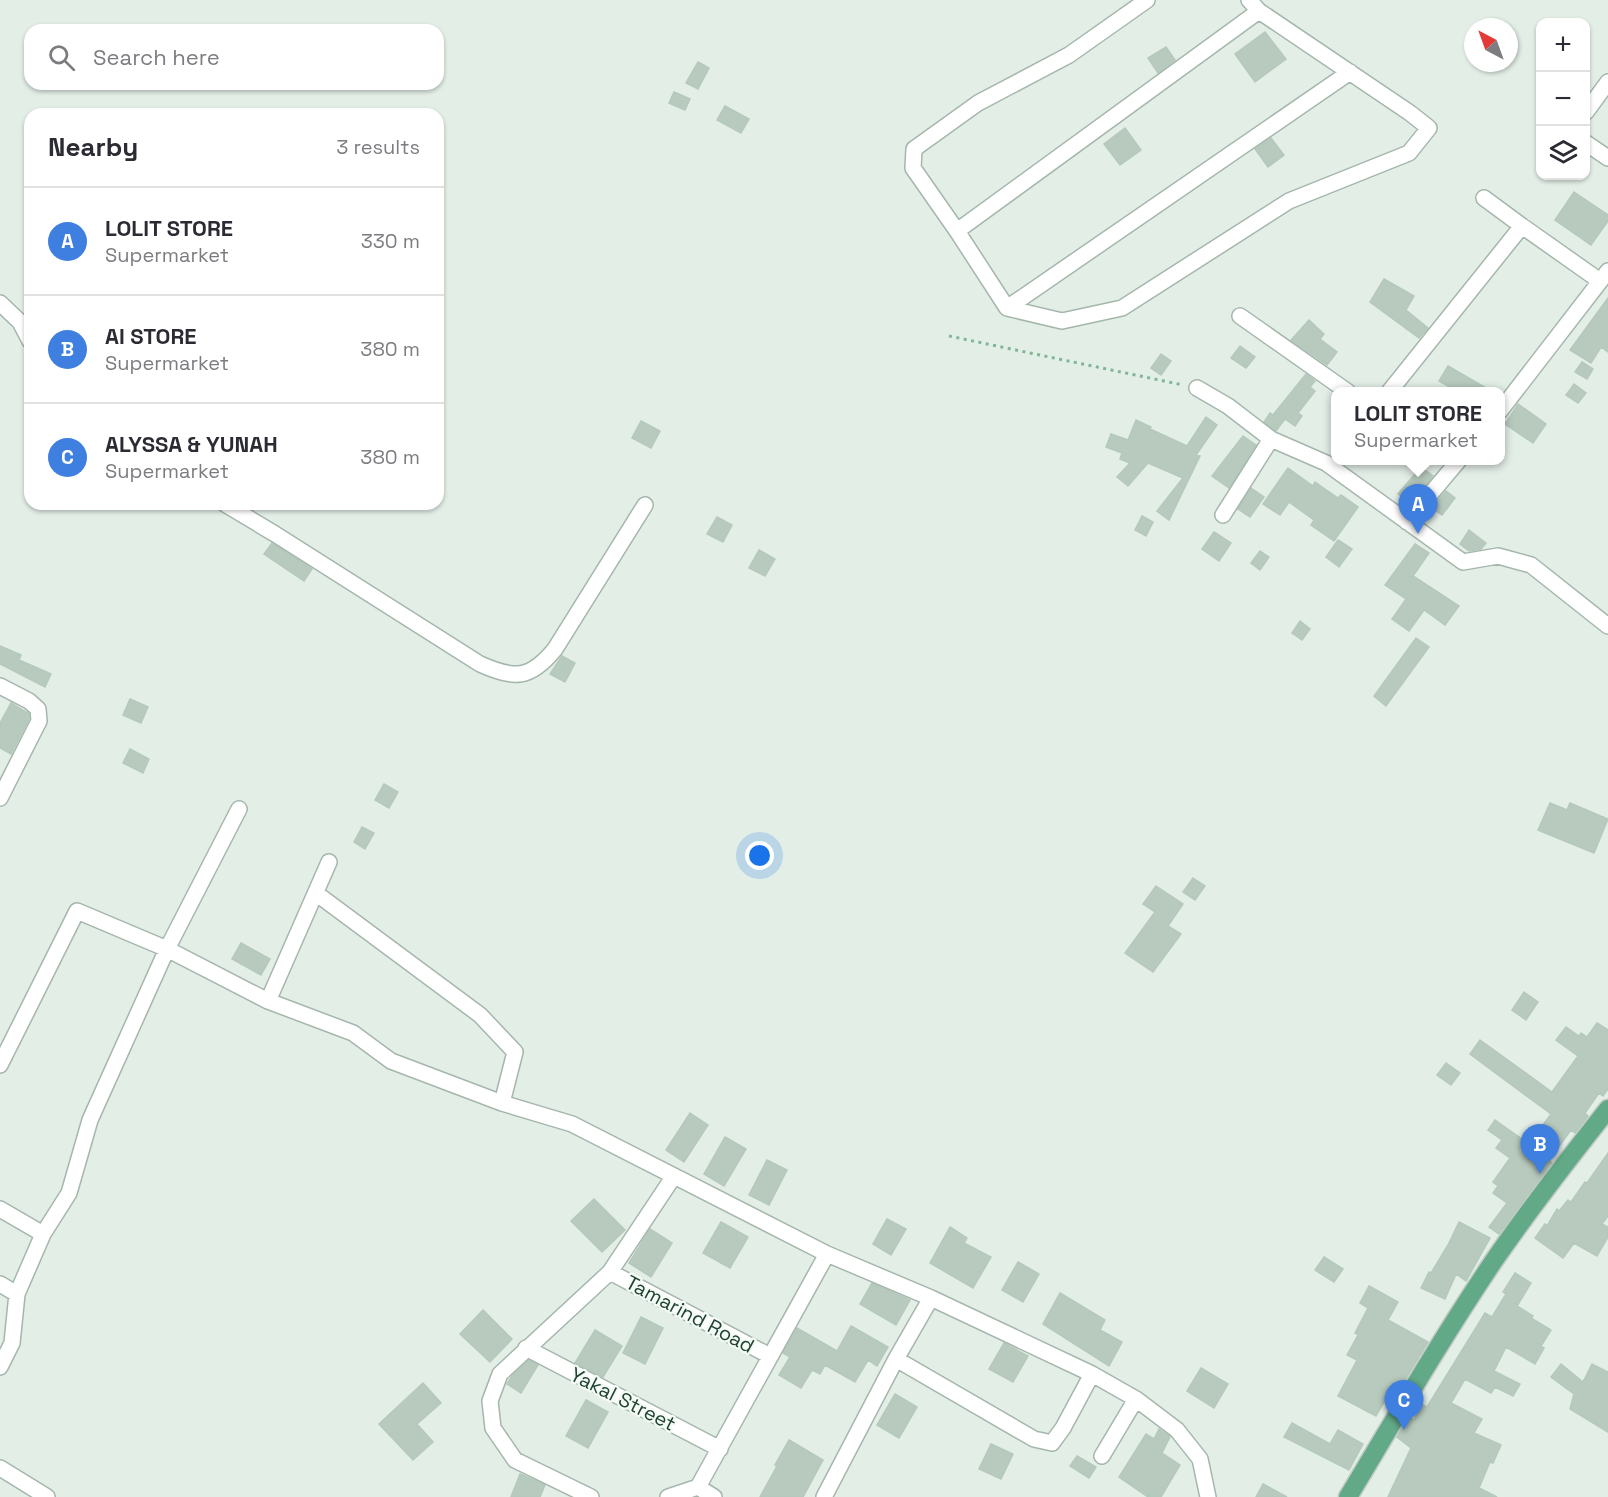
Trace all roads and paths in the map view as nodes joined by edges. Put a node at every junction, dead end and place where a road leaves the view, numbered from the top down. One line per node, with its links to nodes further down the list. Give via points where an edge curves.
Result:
1 (1147, 0): 10 (street, via 1069,55 978,103 914,149 913,168)
2 (1254, 5): 3 (street); 10 (street)
3 (1350, 72): 13 (street); 13 (street, via 1429,128 1409,153 1289,201 1122,308 1062,321)
4 (1608, 82): 5 (street)
5 (1590, 106)
6 (1590, 146): 7 (street)
7 (1608, 158)
8 (1484, 198): 9 (street)
9 (1522, 226): 11 (street); 18 (street)
10 (957, 231): 13 (street)
11 (1604, 276): 20 (street)
12 (0, 303): 15 (street)
13 (1007, 308)
14 (1240, 316): 17 (street)
15 (24, 330)
16 (949, 336): 19 (path)
17 (1341, 387)
18 (1393, 387)
19 (1197, 388): 21 (street)
20 (1505, 405)
21 (1271, 439): 22 (street); 27 (street)
22 (1331, 458)
23 (1339, 465): 28 (street)
24 (1456, 465): 28 (street)
25 (645, 505): 26 (street, via 547,660 512,676 480,664)
26 (235, 510)
27 (1223, 515)
28 (1407, 522): 29 (street, via 1463,562 1498,556 1530,565)
29 (1608, 626)
30 (0, 686): 31 (street, via 38,709 39,721)
31 (0, 798)
32 (240, 809): 35 (street)
33 (329, 862): 34 (street)
34 (317, 894): 36 (street); 38 (street, via 480,1015 515,1052)
35 (167, 949): 36 (street); 37 (street, via 77,911); 42 (street, via 90,1120 69,1193)
36 (268, 1001): 38 (street, via 353,1033 391,1061)
37 (0, 1065)
38 (502, 1103): 40 (street, via 572,1124)
39 (1608, 1109): 64 (main road, via 1495,1259)
40 (674, 1176): 43 (street); 44 (street)
41 (0, 1209): 42 (street)
42 (43, 1234): 46 (street)
43 (827, 1254): 47 (street); 49 (street)
44 (610, 1272): 48 (street); 49 (street, Tamarind Road)
45 (0, 1284): 46 (street)
46 (17, 1294): 51 (street, via 12,1343)
47 (931, 1298): 50 (street); 52 (street)
48 (526, 1348): 54 (street, Yakal Street); 59 (street, via 500,1374 490,1401 493,1428 515,1460)
49 (770, 1356): 54 (street)
50 (896, 1359): 52 (street, via 1034,1439 1052,1443); 62 (street)
51 (0, 1367)
52 (1092, 1374): 53 (street)
53 (1136, 1399): 55 (street); 63 (street, via 1177,1430 1200,1459)
54 (720, 1449): 57 (street)
55 (1102, 1456)
56 (0, 1468): 58 (street)
57 (698, 1487): 60 (street); 61 (street)
58 (47, 1497)
59 (591, 1497)
60 (668, 1497)
61 (714, 1497)
62 (824, 1497)
63 (1208, 1497)
64 (1348, 1497)

